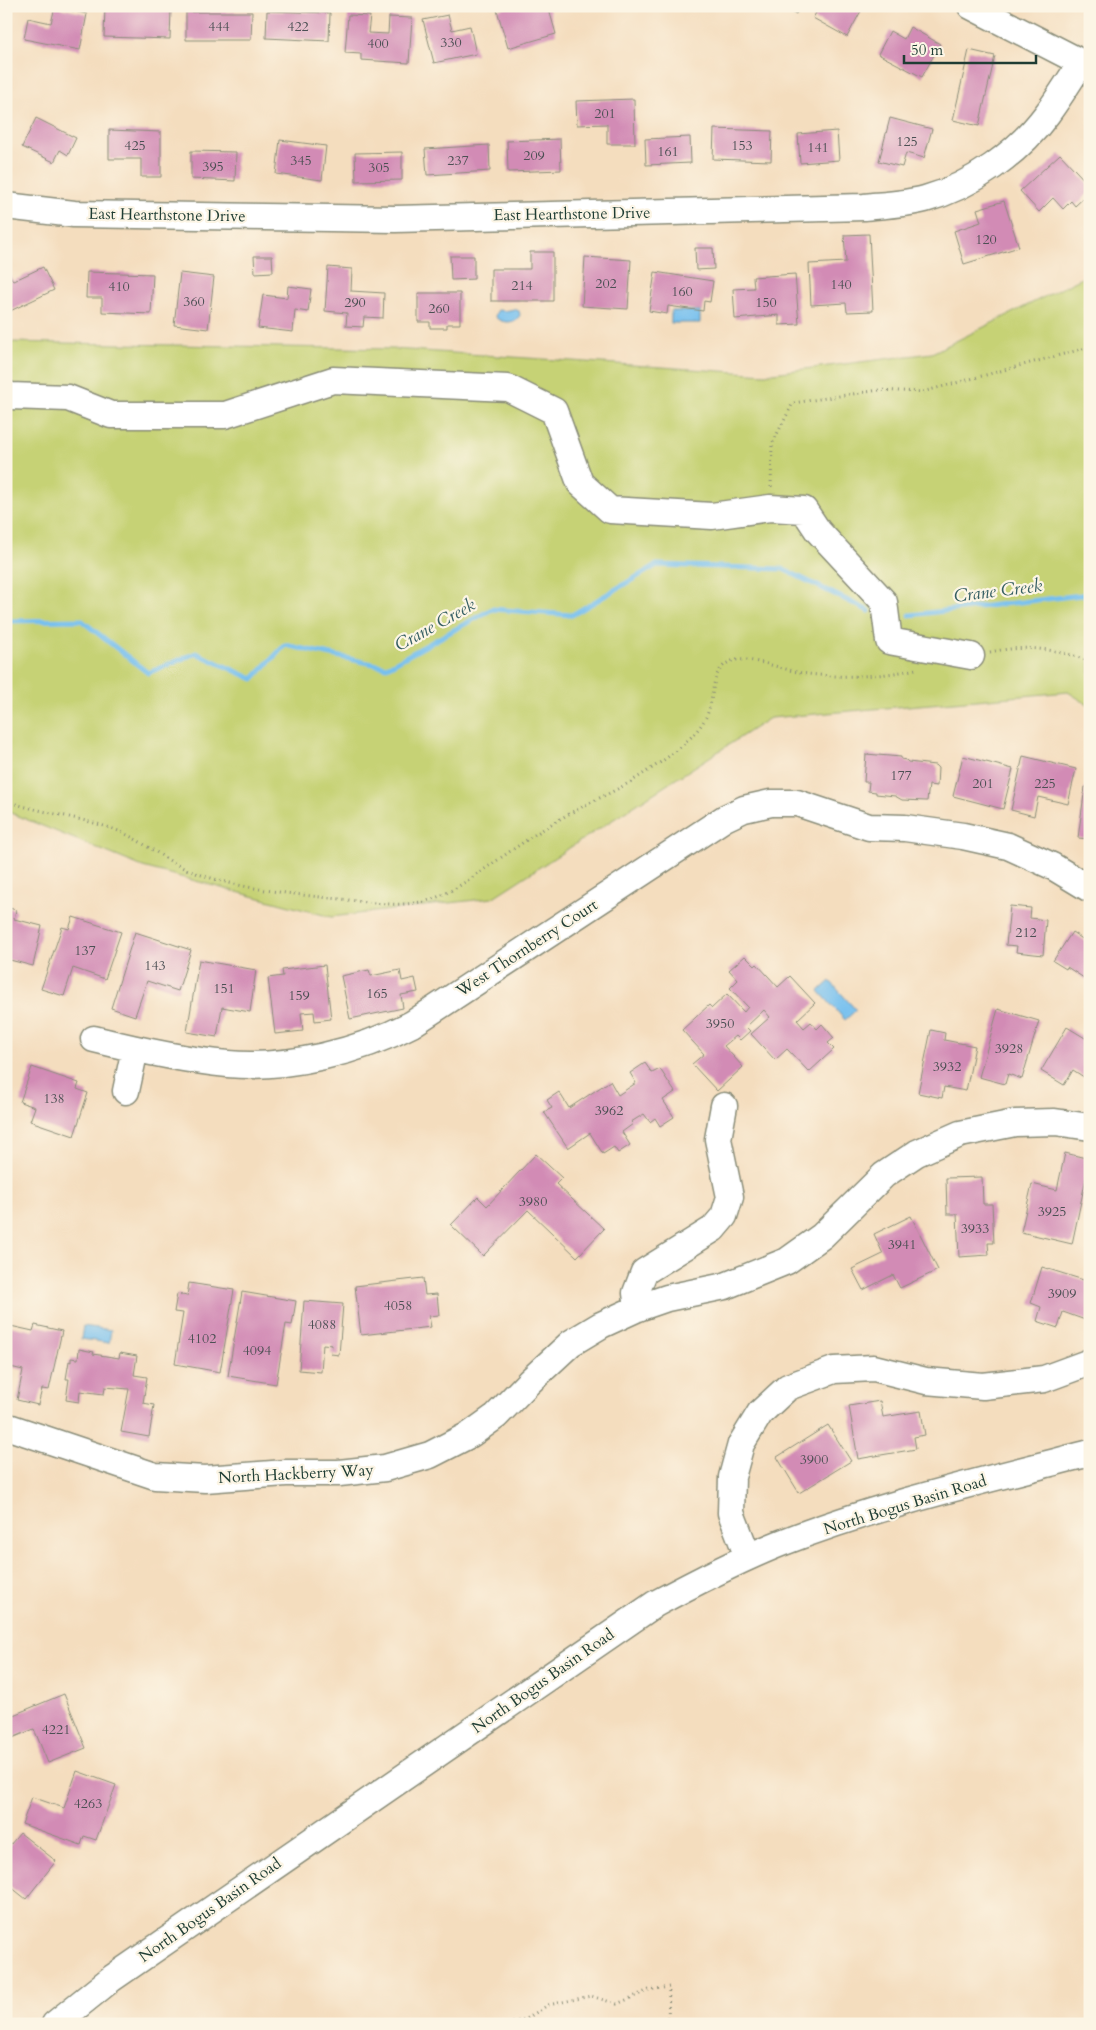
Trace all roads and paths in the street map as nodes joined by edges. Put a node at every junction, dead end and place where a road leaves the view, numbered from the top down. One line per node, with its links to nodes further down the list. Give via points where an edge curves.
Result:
1 (971, 6): 2 (street)
2 (1085, 65): 3 (street, East Hearthstone Drive, via 1046,116 1016,147 982,174 947,192 923,199 864,207 395,219 74,214)
3 (6, 206)
4 (1090, 346): 6 (path, via 922,392 879,390 793,403 772,444)
5 (6, 394): 6 (street, via 68,398 111,415 224,415 333,380 508,388 554,411 580,483 610,510 712,516)
6 (770, 508): 7 (street, via 804,510 818,530 884,602 889,641)
7 (971, 656): 8 (path, via 1029,648)
8 (1090, 662)
9 (918, 668): 10 (path, via 866,677 837,677 805,674 745,660 732,661 716,676 712,705 704,722 695,734 670,754 640,776 567,815 449,893 411,904 283,893 230,883 172,864 138,840 118,831)
10 (6, 801)
11 (1090, 889): 13 (street, West Thornberry Court, via 1052,866 1008,846 964,836 869,827 797,803 771,803 744,809 726,818 412,1024 371,1043 276,1063 230,1064)
12 (94, 1039): 13 (street, West Thornberry Court)
13 (135, 1049): 14 (street)
14 (126, 1091)
15 (724, 1106): 17 (street, via 718,1139 730,1197 724,1216 712,1229 644,1272 636,1294)
16 (1090, 1127): 17 (street, North Hackberry Way, via 1054,1122 1015,1123 960,1134 917,1154 884,1175 822,1236 787,1260 725,1286 667,1298)
17 (638, 1308): 19 (street, North Hackberry Way, via 571,1343 496,1416 471,1434 430,1455 384,1468 205,1479 156,1476)
18 (1090, 1362): 21 (street, via 1044,1379 983,1386 926,1381 874,1368 834,1370 788,1387 760,1413 741,1444 732,1477 731,1513)
19 (6, 1426)
20 (1090, 1453): 21 (street, North Bogus Basin Road, via 895,1504 782,1542)
21 (748, 1557): 22 (street, North Bogus Basin Road, via 655,1604 111,1979)
22 (55, 2024)
23 (508, 2024): 24 (path, via 526,2019 548,2005 591,1996 617,2004 649,1990 669,1987)
24 (668, 2024)

